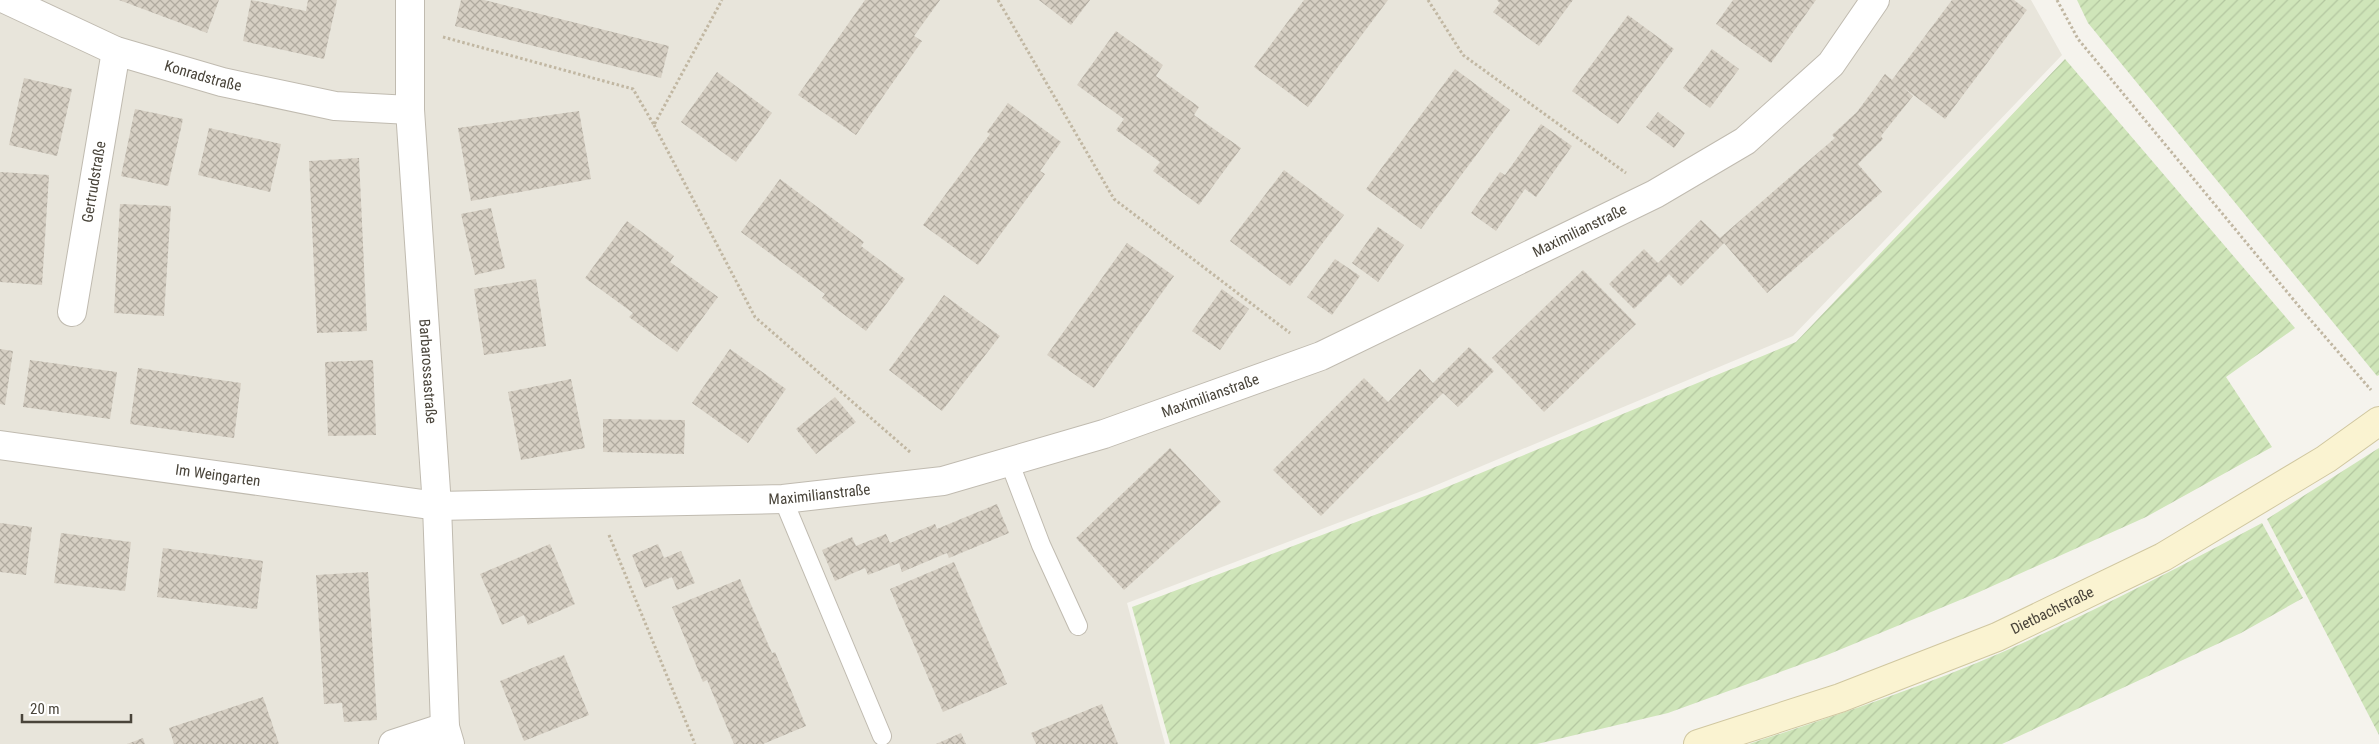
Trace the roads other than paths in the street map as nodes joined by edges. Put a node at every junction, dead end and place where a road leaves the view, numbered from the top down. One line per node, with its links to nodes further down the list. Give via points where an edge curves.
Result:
1 (7, 0): 4 (street, Konradstraße)
2 (410, 0): 5 (street, Barbarossastraße)
3 (1875, 0): 9 (street, Maximilianstraße, via 1831,64 1744,141 1655,194 1321,356 1104,434)
4 (116, 51): 5 (street, Konradstraße, via 222,82 335,106); 6 (street, Gertrudstraße)
5 (410, 110): 11 (street, Barbarossastraße)
6 (72, 312)
7 (2379, 421): 16 (main road, Dietbachstraße, via 2326,459 2163,557 2006,633 1840,698)
8 (0, 444): 11 (street, Im Weingarten)
9 (1009, 461): 10 (street, Maximilianstraße, via 943,480); 12 (lane, via 1041,545)
10 (782, 499): 11 (street, Maximilianstraße); 14 (lane)
11 (437, 506): 13 (street, Barbarossastraße)
12 (1078, 626)
13 (447, 736): 15 (street)
14 (882, 736)
15 (393, 744)
16 (1698, 744)

